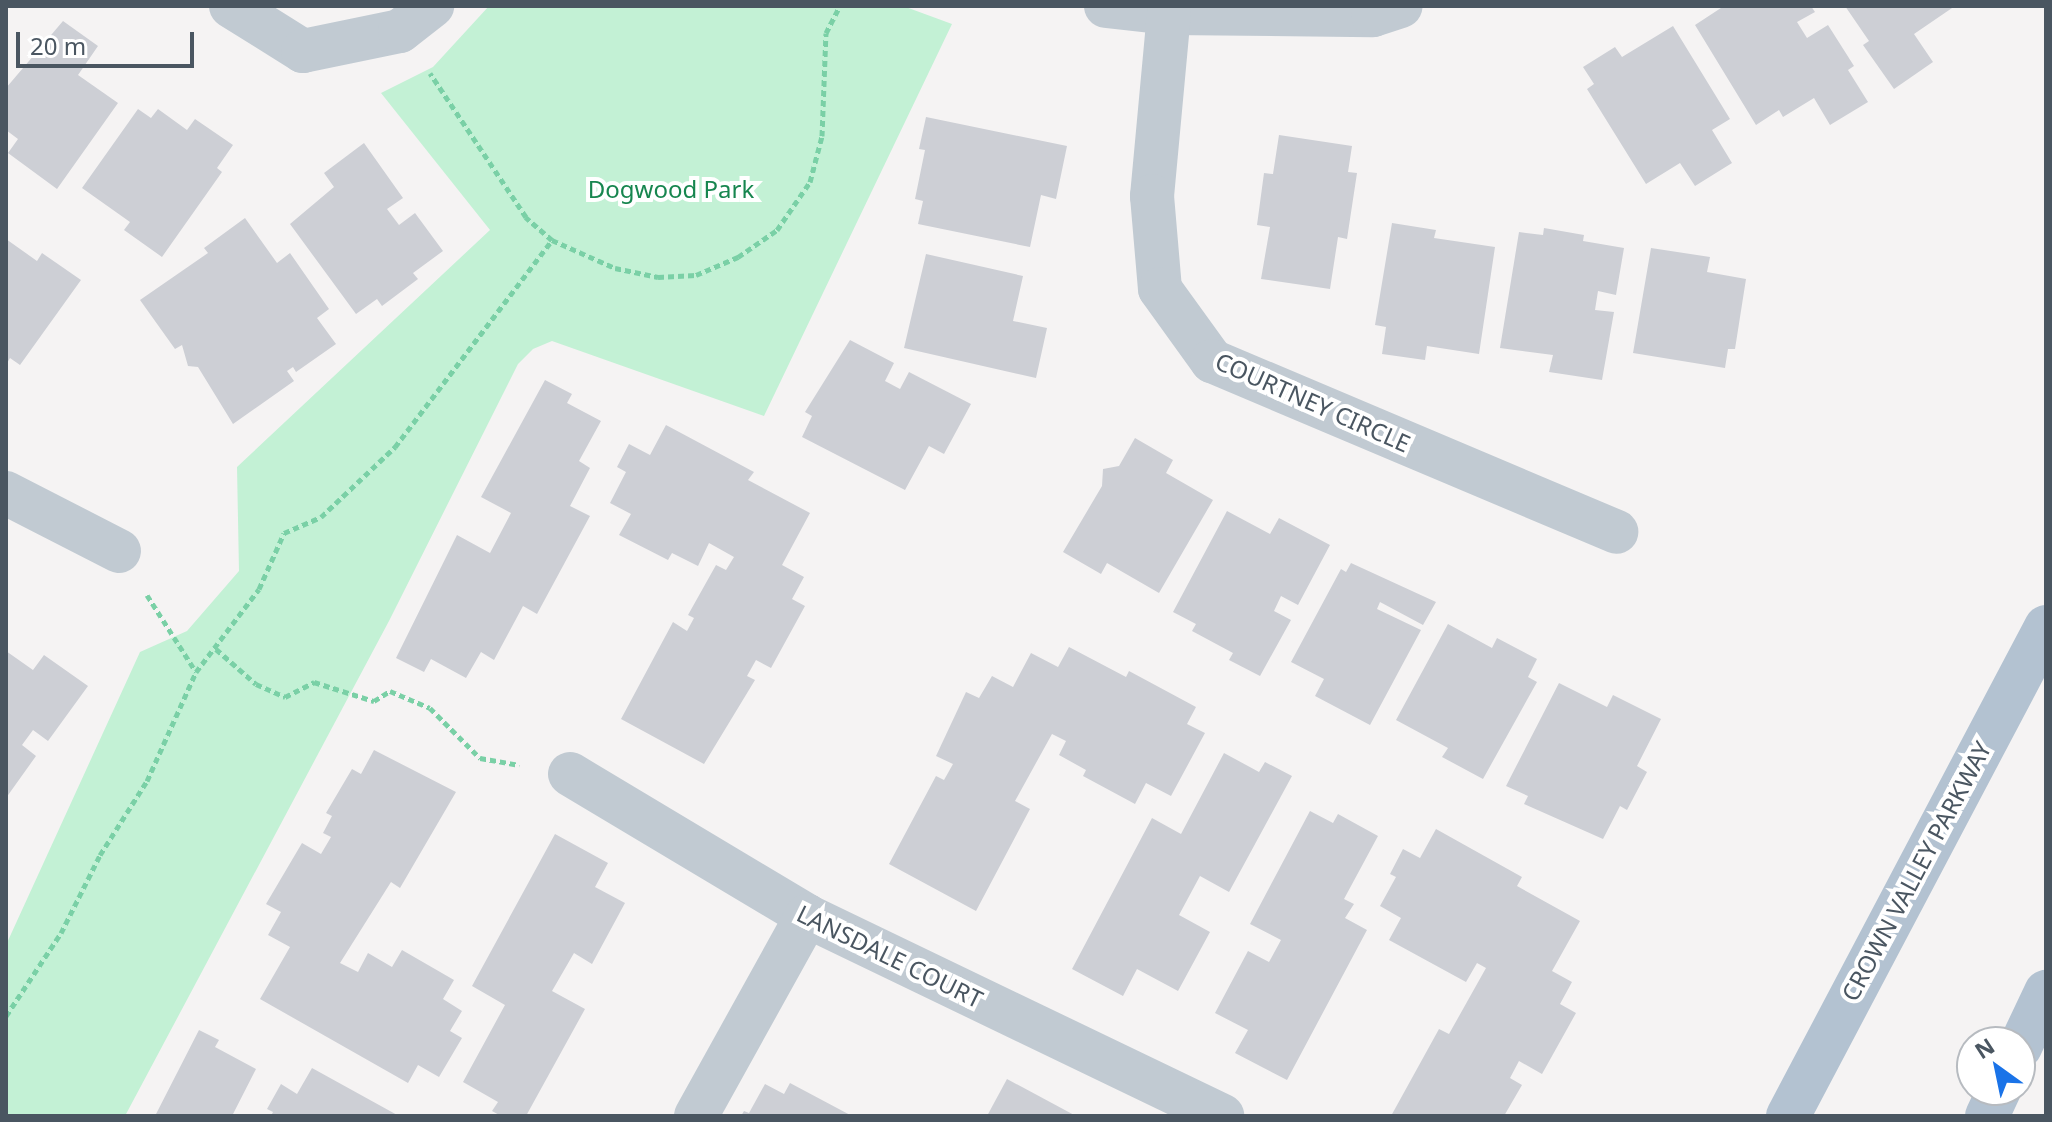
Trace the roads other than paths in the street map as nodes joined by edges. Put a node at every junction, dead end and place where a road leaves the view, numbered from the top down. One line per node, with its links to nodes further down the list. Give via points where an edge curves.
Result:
1 (231, 6): 5 (street, via 303,51)
2 (1106, 6): 4 (street)
3 (1401, 6): 4 (street, via 1373,15)
4 (1169, 13): 7 (street, COURTNEY CIRCLE, via 1152,196 1160,289 1212,361)
5 (416, 19)
6 (6, 493): 8 (street)
7 (1616, 532)
8 (119, 551)
9 (2046, 627): 16 (main road, CROWN VALLEY PARKWAY)
10 (570, 774): 11 (street, LANSDALE COURT)
11 (807, 916): 14 (street); 15 (street, LANSDALE COURT)
12 (2046, 992): 13 (main road)
13 (2030, 1026)
14 (696, 1116)
15 (1222, 1116)
16 (1788, 1116)

